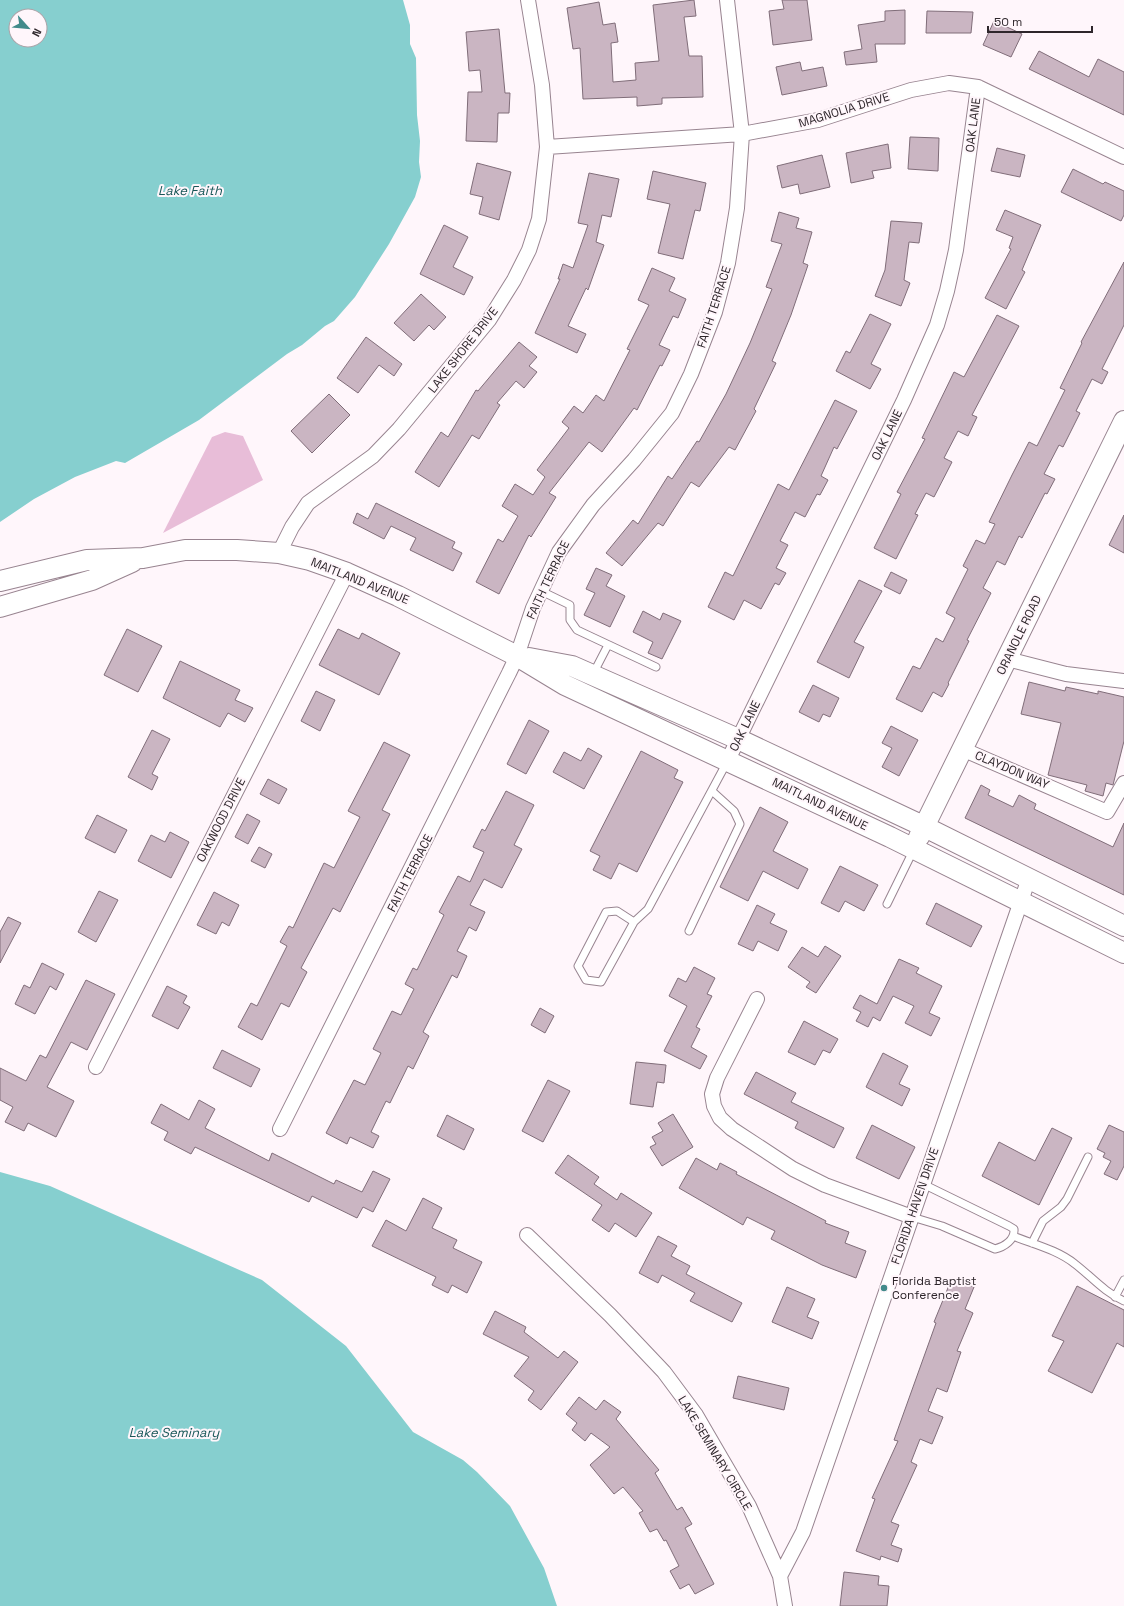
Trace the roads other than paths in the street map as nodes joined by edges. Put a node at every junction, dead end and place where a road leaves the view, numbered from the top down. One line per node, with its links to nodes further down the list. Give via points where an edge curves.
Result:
1 (528, 0): 5 (street, LAKE SHORE DRIVE, via 542,85)
2 (727, 0): 4 (street, FAITH TERRACE)
3 (978, 87): 4 (street, MAGNOLIA DRIVE, via 949,83 911,90 818,120); 6 (street, MAGNOLIA DRIVE); 20 (street, OAK LANE, via 956,250 937,325 904,400)
4 (742, 134): 5 (street, MAGNOLIA DRIVE); 12 (street, FAITH TERRACE, via 737,208 728,263 715,312 691,374 672,413 572,532 559,552)
5 (547, 147): 8 (street, LAKE SHORE DRIVE, via 539,220 529,250 489,320 399,429 373,456 308,503)
6 (1124, 157)
7 (1124, 421): 16 (main road, ORANOLE ROAD)
8 (279, 553): 9 (main road, MAITLAND AVENUE, via 185,550); 10 (main road, MAITLAND AVENUE, via 310,560)
9 (143, 558): 11 (main road, MAITLAND AVENUE, via 87,560); 13 (main road, MAITLAND AVENUE, via 92,580)
10 (347, 574): 15 (main road, MAITLAND AVENUE, via 398,596); 35 (street, OAKWOOD DRIVE)
11 (0, 581)
12 (541, 590): 14 (lane, via 570,605 570,620 574,627); 15 (street, FAITH TERRACE)
13 (0, 606)
14 (608, 645): 17 (lane); 18 (lane)
15 (517, 656): 18 (main road, MAITLAND AVENUE, via 572,666); 22 (main road, MAITLAND AVENUE, via 565,685); 36 (street, FAITH TERRACE)
16 (1007, 659): 19 (street, via 1066,674); 21 (main road, ORANOLE ROAD)
17 (656, 668)
18 (593, 675): 20 (main road, MAITLAND AVENUE)
19 (1124, 681)
20 (738, 739): 22 (street, OAK LANE); 25 (main road, MAITLAND AVENUE)
21 (962, 749): 23 (street, CLAYDON WAY, via 1107,812); 25 (main road, ORANOLE ROAD)
22 (728, 760): 24 (lane); 26 (main road, MAITLAND AVENUE)
23 (1124, 783)
24 (712, 791): 30 (lane, via 648,909); 32 (lane, via 734,811 740,824)
25 (923, 826): 26 (main road, ORANOLE ROAD); 27 (main road, MAITLAND AVENUE)
26 (914, 849): 28 (main road, MAITLAND AVENUE); 29 (lane)
27 (1029, 878): 28 (street, FLORIDA HAVEN DRIVE); 31 (main road, MAITLAND AVENUE)
28 (1020, 902): 33 (main road, MAITLAND AVENUE); 38 (street, FLORIDA HAVEN DRIVE)
29 (887, 904)
30 (634, 922): 30 (lane, via 601,982 586,980 578,966 606,912 617,911)
31 (1124, 926)
32 (689, 930)
33 (1124, 954)
34 (757, 999): 39 (street, via 717,1078 712,1094 720,1118 732,1129 781,1161 825,1185)
35 (96, 1066)
36 (280, 1129)
37 (1088, 1157): 42 (lane, via 1067,1199 1043,1221)
38 (923, 1184): 39 (street, FLORIDA HAVEN DRIVE); 41 (lane, via 1009,1226 1014,1229)
39 (912, 1217): 41 (lane, via 942,1226 990,1248 1002,1247); 46 (street, FLORIDA HAVEN DRIVE, via 803,1532)
40 (527, 1235): 46 (street, LAKE SEMINARY CIRCLE, via 610,1315 668,1378 696,1415 749,1506)
41 (1013, 1236): 42 (lane)
42 (1032, 1243): 44 (lane, via 1074,1263 1102,1289)
43 (1124, 1280): 44 (lane)
44 (1115, 1297): 45 (lane)
45 (1124, 1301)
46 (780, 1576): 47 (street, LAKE SEMINARY CIRCLE)
47 (785, 1606)

